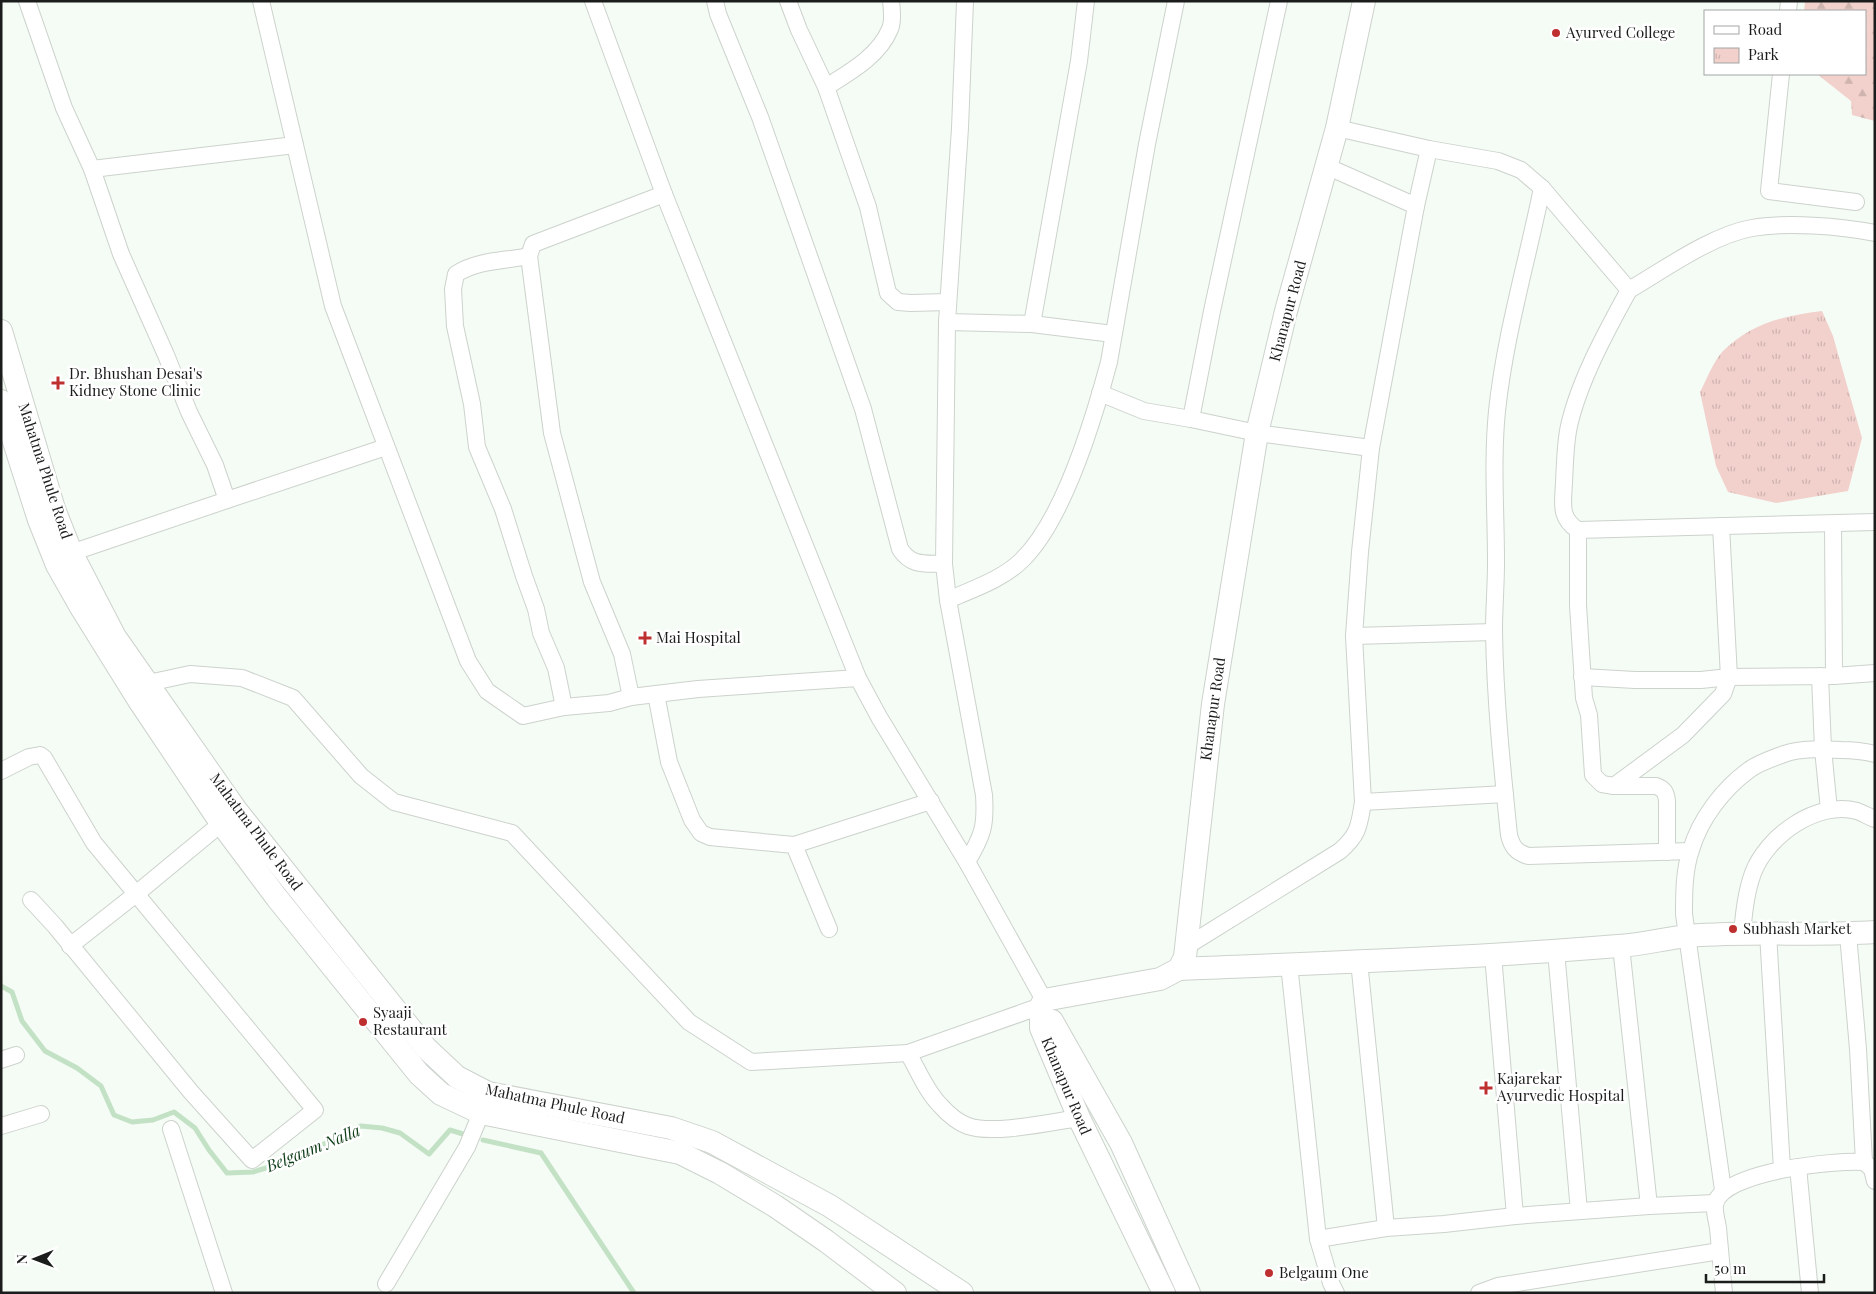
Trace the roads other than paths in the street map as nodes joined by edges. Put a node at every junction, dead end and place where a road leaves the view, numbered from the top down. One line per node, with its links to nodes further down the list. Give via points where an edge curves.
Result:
1 (27, 1): 18 (street, via 64,108)
2 (261, 1): 15 (street)
3 (593, 1): 20 (street)
4 (715, 1): 43 (street, via 863,409 900,550 915,563)
5 (788, 1): 13 (street)
6 (891, 1): 13 (street, via 891,28 878,47 858,68)
7 (965, 1): 26 (street)
8 (1086, 1): 28 (street, via 1079,61)
9 (1176, 1): 30 (street)
10 (1279, 1): 33 (street)
11 (1364, 1): 14 (main road, Khanapur Road)
12 (1781, 75): 21 (street, via 1769,191)
13 (826, 87): 26 (street, via 868,207 888,293 898,302)
14 (1337, 128): 16 (street); 17 (main road, Khanapur Road)
15 (295, 145): 18 (street); 35 (street, via 333,306)
16 (1429, 149): 19 (street, via 1498,161 1521,170); 22 (street)
17 (1326, 166): 22 (street); 34 (main road, Khanapur Road, via 1286,311)
18 (92, 169): 37 (street, via 121,254 215,466)
19 (1542, 188): 25 (street); 45 (street, via 1516,302 1497,413)
20 (664, 194): 24 (street, via 533,244); 51 (street)
21 (1856, 202)
22 (1416, 206): 36 (street)
23 (1875, 233): 25 (street, via 1848,228 1751,228 1716,240)
24 (529, 256): 54 (street, via 552,433 592,582 622,654); 55 (street, via 467,267 456,274 454,326 472,404 477,446 503,509 541,633 556,668)
25 (1629, 290): 41 (street, via 1585,380 1569,426 1563,506 1570,525)
26 (948, 302): 27 (street)
27 (947, 322): 28 (street); 43 (street)
28 (1032, 324): 30 (street)
29 (1, 331): 42 (main road, Mahatma Phule Road, via 54,509)
30 (1113, 334): 31 (street)
31 (1100, 394): 33 (street, via 1144,411); 44 (street, via 1070,479 1046,531 1022,560 989,581)
32 (1, 401): 42 (main road, Mahatma Phule Road, via 39,520)
33 (1191, 419): 34 (street)
34 (1258, 433): 36 (street); 79 (main road, Khanapur Road, via 1213,704)
35 (386, 447): 37 (street); 55 (street, via 468,661 488,691 523,716)
36 (1371, 448): 46 (street)
37 (226, 500): 42 (street)
38 (1875, 522): 39 (street)
39 (1833, 524): 40 (street); 48 (street)
40 (1721, 526): 41 (street); 50 (street)
41 (1578, 530): 49 (street)
42 (63, 556): 52 (main road, Mahatma Phule Road, via 115,637)
43 (944, 564): 44 (street)
44 (948, 600): 69 (street, via 986,820)
45 (1494, 632): 46 (street); 60 (street)
46 (1354, 636): 62 (street)
47 (1875, 673): 48 (street)
48 (1827, 676): 50 (street); 56 (street)
49 (1582, 677): 50 (street, via 1636,680); 59 (street, via 1589,715 1593,775 1602,784)
50 (1729, 677): 59 (street, via 1723,694 1682,735)
51 (858, 678): 53 (street, via 698,688); 61 (street)
52 (140, 685): 64 (main road, Mahatma Phule Road); 87 (street, via 190,674 242,678 293,698 361,776 394,802 512,833 689,1022 751,1062)
53 (656, 694): 54 (street); 66 (street, via 669,762 692,820 701,833 710,837)
54 (631, 696): 55 (street, via 609,703)
55 (564, 706)
56 (1823, 749): 57 (street); 63 (street); 67 (street, via 1784,754 1750,769 1722,795 1705,818)
57 (1875, 754)
58 (1, 771): 70 (street, via 29,757 40,755 44,758 94,843)
59 (1614, 786): 68 (street, via 1662,788 1667,801)
60 (1505, 794): 62 (street); 68 (street, via 1509,835 1518,853 1528,856)
61 (931, 801): 66 (street); 69 (street)
62 (1363, 802): 79 (street, via 1358,829 1352,841 1340,852)
63 (1829, 810): 65 (street, via 1857,811); 74 (street, via 1791,825 1769,846 1754,871)
64 (229, 817): 70 (street); 88 (main road, Mahatma Phule Road, via 277,898 419,1074 441,1094); 106 (main road, Mahatma Phule Road, via 426,1048 457,1077 488,1093 671,1128 712,1142 830,1206)
65 (1875, 820)
66 (794, 845): 72 (street)
67 (1690, 851): 68 (street); 77 (street, via 1684,895)
68 (1667, 852)
69 (967, 862): 86 (street)
70 (136, 894): 78 (street); 78 (street, via 315,1110 252,1160)
71 (31, 900): 78 (street)
72 (828, 929)
73 (1875, 932): 76 (main road)
74 (1742, 933): 75 (main road); 77 (main road)
75 (1768, 933): 76 (main road); 93 (street)
76 (1848, 934): 94 (street)
77 (1687, 936): 80 (main road); 95 (street)
78 (70, 946)
79 (1187, 946): 85 (main road, Khanapur Road)
80 (1620, 946): 81 (main road); 96 (street)
81 (1556, 951): 82 (main road); 97 (street)
82 (1493, 955): 83 (main road); 98 (street)
83 (1359, 961): 84 (main road); 99 (street)
84 (1289, 964): 85 (main road); 100 (street)
85 (1179, 969): 86 (main road, via 1160,979)
86 (1042, 1008): 87 (street); 90 (main road, Khanapur Road, via 1042,1028); 108 (main road, via 1121,1143)
87 (908, 1053): 90 (street, via 939,1105 968,1126 987,1129)
88 (481, 1113): 103 (street, via 467,1147); 105 (main road, Mahatma Phule Road, via 680,1153 775,1206)
89 (41, 1114): 91 (street)
90 (1079, 1118): 107 (main road, Khanapur Road)
91 (1, 1126)
92 (171, 1129): 104 (street)
93 (1790, 1168): 94 (street, via 1849,1161); 95 (street, via 1742,1181); 112 (street)
94 (1871, 1170)
95 (1719, 1197): 96 (street); 101 (street)
96 (1649, 1206): 97 (street)
97 (1579, 1211): 98 (street)
98 (1515, 1216): 99 (street)
99 (1386, 1228): 100 (street)
100 (1318, 1239): 109 (street)
101 (1720, 1250): 102 (street); 111 (street)
102 (1500, 1289): 110 (street)
103 (384, 1290)
104 (224, 1293)
105 (895, 1293)
106 (962, 1293)
107 (1164, 1293)
108 (1188, 1293)
109 (1336, 1293)
110 (1479, 1293)
111 (1724, 1293)
112 (1810, 1293)

